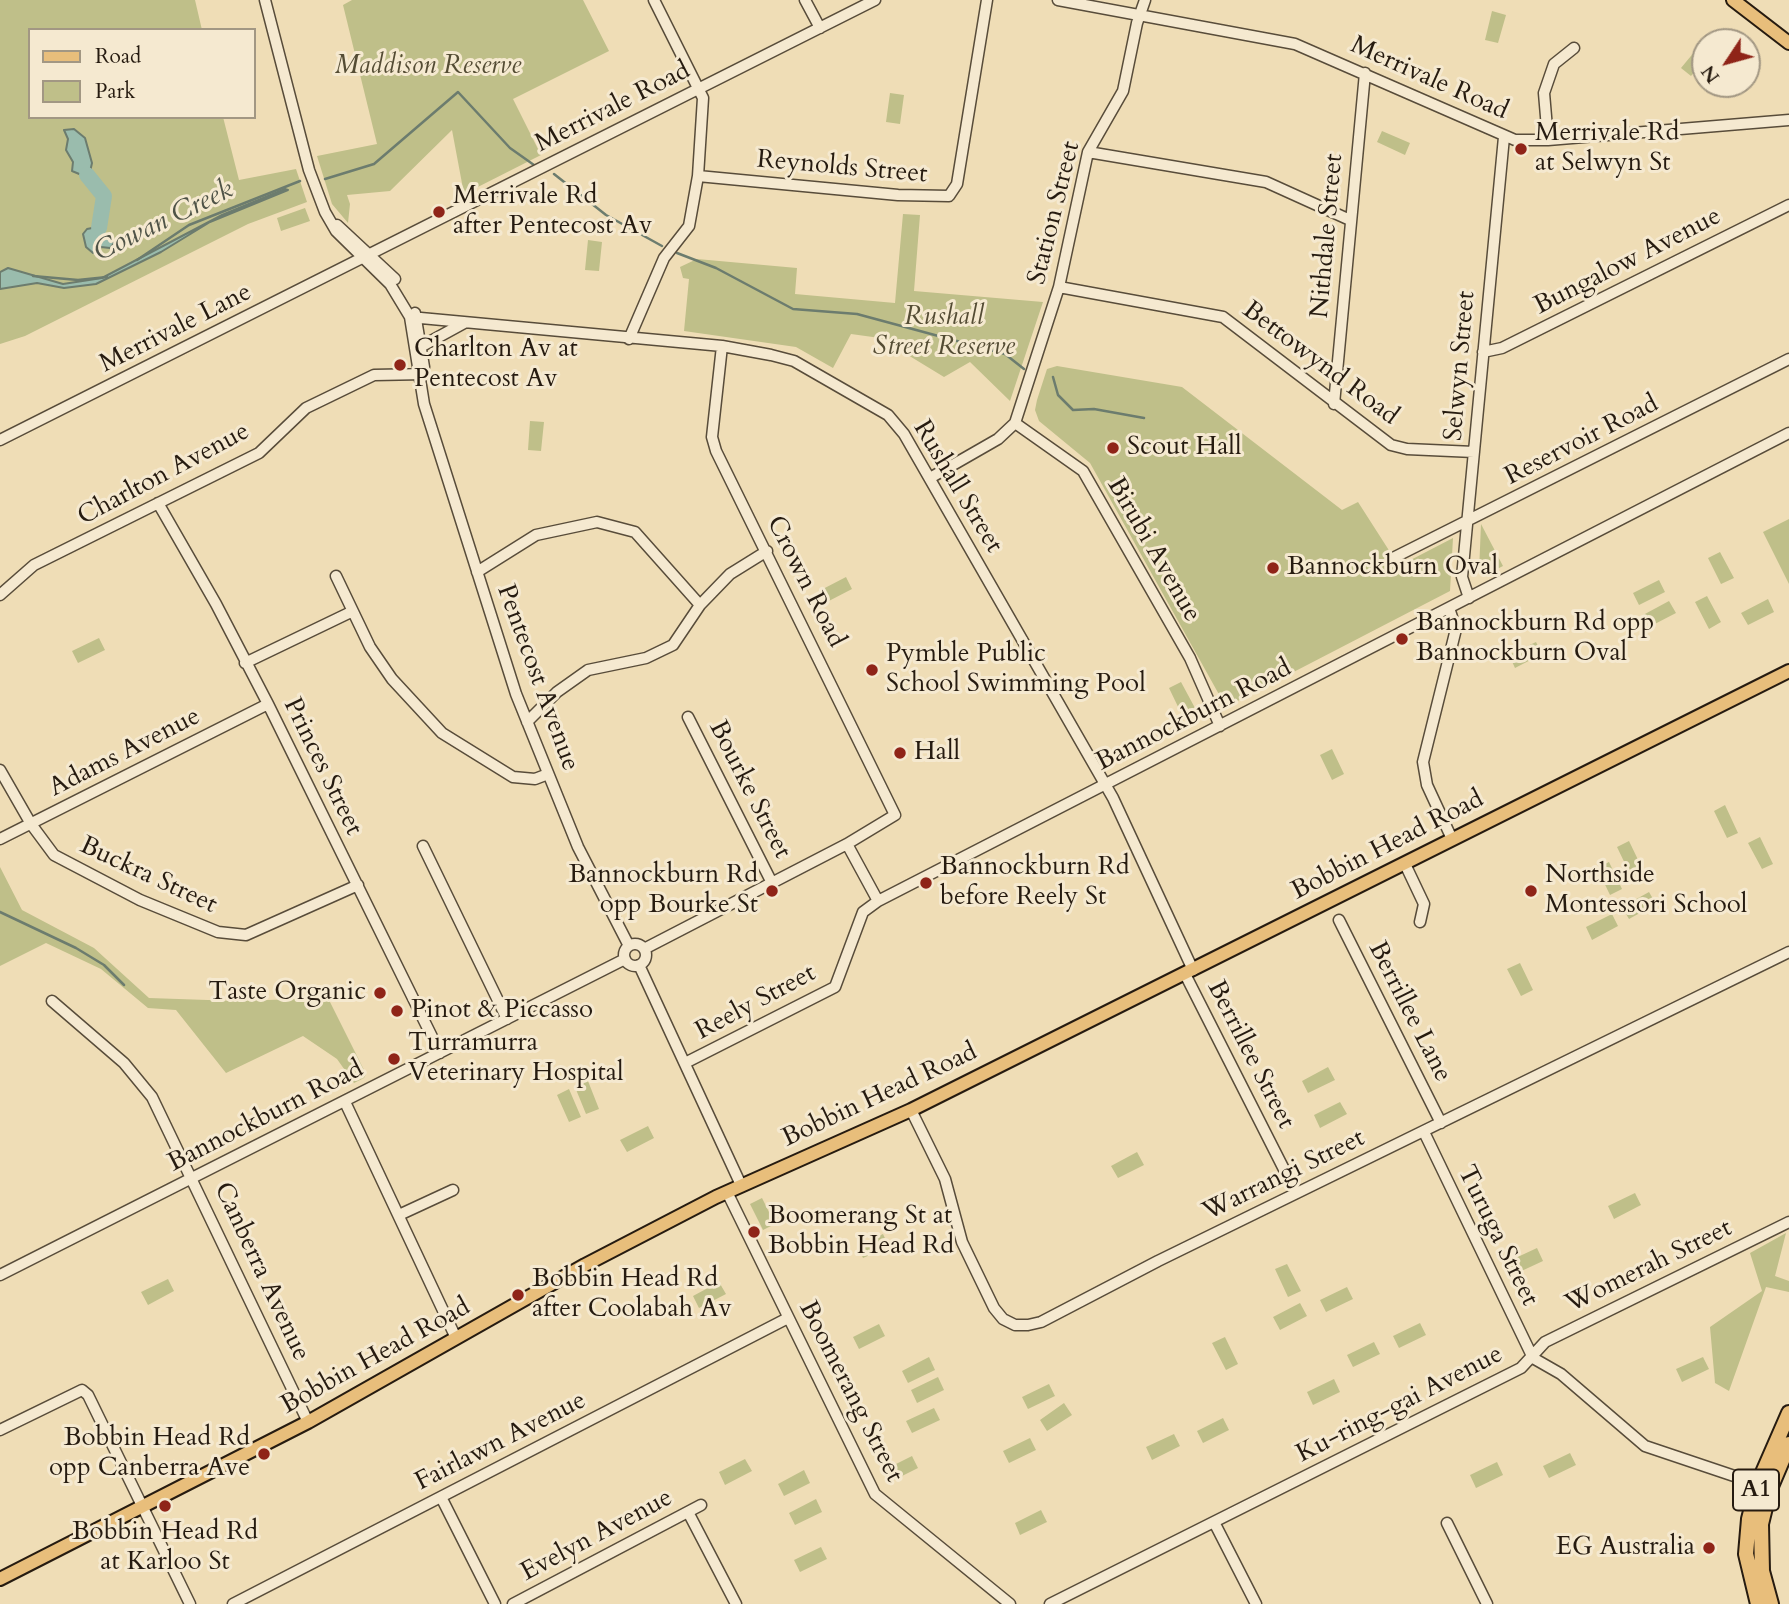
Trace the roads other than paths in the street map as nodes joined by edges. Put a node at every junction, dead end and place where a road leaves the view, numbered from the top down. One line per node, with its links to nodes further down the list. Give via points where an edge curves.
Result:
1 (265, 0): 23 (street, Pentecost Avenue, via 311,178 336,232)
2 (654, 0): 14 (street)
3 (805, 0): 10 (street)
4 (875, 0): 10 (street, Merrivale Road)
5 (987, 0): 19 (street, Reynolds Street, via 957,184 948,196)
6 (1058, 0): 9 (street, Merrivale Road)
7 (1145, 0): 9 (street, Station Street)
8 (1733, 0): 11 (main road)
9 (1140, 18): 13 (street, Merrivale Road, via 1295,44); 18 (street, Station Street, via 1123,91)
10 (820, 28): 14 (street, Merrivale Road)
11 (1789, 43)
12 (1574, 48): 17 (street, via 1554,64 1544,93)
13 (1365, 73): 16 (street, Merrivale Road); 21 (street, Nithdale Street)
14 (698, 89): 19 (street, via 704,102); 22 (street, Merrivale Road)
15 (1789, 120): 17 (street, Merrivale Road)
16 (1504, 137): 17 (street, Merrivale Road); 31 (street, Selwyn Street)
17 (1548, 140)
18 (1088, 152): 21 (street, via 1266,182); 25 (street, Station Street)
19 (698, 176): 28 (street, via 689,226 664,258)
20 (1789, 205): 31 (street, Bungalow Avenue, via 1502,348)
21 (1350, 220): 34 (street, Nithdale Street)
22 (392, 244): 23 (street, Merrivale Road); 24 (street)
23 (367, 256): 24 (street, Pentecost Avenue); 26 (street, Pentecost Avenue); 37 (street, Merrivale Lane)
24 (386, 269): 26 (street, Pentecost Avenue, via 403,291)
25 (1059, 287): 34 (street, Bettowynd Road, via 1223,317); 35 (street, Station Street)
26 (413, 317): 27 (street, Rushall Street); 29 (street, Pentecost Avenue); 33 (street, Pentecost Avenue)
27 (465, 323): 28 (street, Rushall Street); 29 (street)
28 (629, 339): 30 (street, Rushall Street)
29 (422, 346): 33 (street, Pentecost Avenue)
30 (722, 346): 39 (street, Rushall Street, via 794,360 888,415); 42 (street, Crown Road, via 712,436)
31 (1483, 352): 38 (street, Selwyn Street)
32 (1789, 359): 41 (street, Reservoir Road)
33 (422, 374): 40 (street, Charlton Avenue, via 373,375 306,408 259,453); 44 (street, Pentecost Avenue, via 428,414)
34 (1334, 404): 38 (street, Bettowynd Road, via 1398,448)
35 (1016, 423): 39 (street, via 998,439); 56 (street, Birubi Avenue, via 1083,471 1190,658)
36 (1789, 433): 47 (street, Bannockburn Road)
37 (0, 440)
38 (1474, 452): 41 (street, Selwyn Street)
39 (930, 478): 59 (street, Rushall Street)
40 (158, 503): 46 (street, Charlton Avenue, via 34,565); 51 (street, Princes Street)
41 (1468, 523): 43 (street, Reservoir Road); 47 (street, Selwyn Street, via 1462,577)
42 (767, 551): 48 (street, via 730,574); 63 (street, Crown Road, via 895,815)
43 (1393, 558)
44 (477, 572): 48 (street, via 536,534 597,522 635,532); 55 (street, Pentecost Avenue)
45 (335, 576): 50 (street)
46 (0, 595)
47 (1469, 598): 49 (street, Bannockburn Road)
48 (700, 605): 55 (street, via 680,638 664,650 646,659 588,670)
49 (1449, 608): 56 (street, Bannockburn Road); 62 (street, via 1456,629 1423,762 1427,785)
50 (351, 612): 51 (street); 58 (street, via 392,679 442,733 513,777 535,779)
51 (246, 663): 53 (street, Princes Street)
52 (1789, 671): 62 (main road, Bobbin Head Road)
53 (268, 704): 60 (street, Adams Avenue); 67 (street, Princes Street)
54 (688, 717): 66 (street, Bourke Street)
55 (527, 722): 58 (street, Pentecost Avenue)
56 (1220, 726): 59 (street, Bannockburn Road)
57 (0, 770): 60 (street, Buckra Street)
58 (548, 774): 71 (street, Pentecost Avenue, via 578,847)
59 (1103, 786): 68 (street, Bannockburn Road); 76 (street, Rushall Street, via 1113,799)
60 (31, 824): 61 (street, Adams Avenue); 67 (street, Buckra Street, via 54,855 77,869 140,901 218,932 246,935)
61 (0, 839)
62 (1452, 839): 65 (main road, Bobbin Head Road)
63 (847, 844): 66 (street); 68 (street)
64 (422, 846): 78 (street)
65 (1405, 864): 70 (street, via 1424,904); 76 (main road, Bobbin Head Road)
66 (772, 883): 72 (street)
67 (358, 885): 79 (street, Princes Street)
68 (878, 901): 80 (street, Reely Street, via 863,912 835,987)
69 (1339, 920): 83 (street, Berrillee Lane)
70 (1420, 922)
71 (629, 946): 72 (street); 74 (street)
72 (644, 949): 75 (street)
73 (1789, 952): 83 (street, Warrangi Street)
74 (625, 959): 75 (street); 78 (street, Bannockburn Road)
75 (639, 965): 80 (street)
76 (1189, 972): 82 (main road, Bobbin Head Road); 89 (street, Berrillee Street)
77 (52, 1001): 85 (street, Canberra Avenue, via 139,1079)
78 (507, 1019): 79 (street, Bannockburn Road)
79 (440, 1053): 81 (street, Bannockburn Road)
80 (685, 1063): 86 (street)
81 (345, 1102): 85 (street, Bannockburn Road); 90 (street)
82 (911, 1110): 86 (main road, Bobbin Head Road); 89 (street, Warrangi Street, via 945,1180 972,1264 994,1308 1015,1325 1041,1322)
83 (1441, 1123): 84 (street, Warrangi Street)
84 (1424, 1132): 89 (street, Warrangi Street); 95 (street, Turuga Street)
85 (193, 1178): 92 (street, Bannockburn Road); 97 (street, Canberra Avenue)
86 (741, 1185): 88 (main road, Bobbin Head Road)
87 (453, 1190): 90 (street)
88 (727, 1192): 93 (street, Boomerang Street); 94 (main road, Bobbin Head Road)
89 (1296, 1193)
90 (399, 1215): 94 (street)
91 (1789, 1222): 95 (street, Womerah Street, via 1545,1342)
92 (1, 1271)
93 (788, 1318): 101 (street, Fairlawn Avenue); 114 (street, Boomerang Street, via 875,1494)
94 (456, 1338): 97 (main road, Bobbin Head Road)
95 (1532, 1358): 100 (street, Ku-ring-gai Avenue, via 1561,1374 1645,1446); 105 (street, Ku-ring-gai Avenue, via 1521,1368)
96 (1789, 1413): 100 (highway, A1)
97 (309, 1422): 103 (main road, Bobbin Head Road)
98 (0, 1430): 103 (street, via 82,1390 94,1402)
99 (1789, 1444): 108 (highway, A1, via 1761,1524)
100 (1758, 1484): 108 (highway, A1, via 1747,1535 1748,1564)
101 (441, 1497): 110 (street, Fairlawn Avenue); 111 (street)
102 (701, 1505): 104 (street, Evelyn Avenue)
103 (142, 1507): 107 (main road, Bobbin Head Road); 109 (street)
104 (688, 1512): 112 (street, Evelyn Avenue); 113 (street)
105 (1214, 1522): 115 (street, Ku-ring-gai Avenue); 116 (street)
106 (1447, 1523): 117 (street)
107 (0, 1579)
108 (1760, 1601)
109 (190, 1604)
110 (233, 1604)
111 (495, 1604)
112 (513, 1604)
113 (736, 1604)
114 (1010, 1604)
115 (1050, 1604)
116 (1256, 1604)
117 (1487, 1604)

